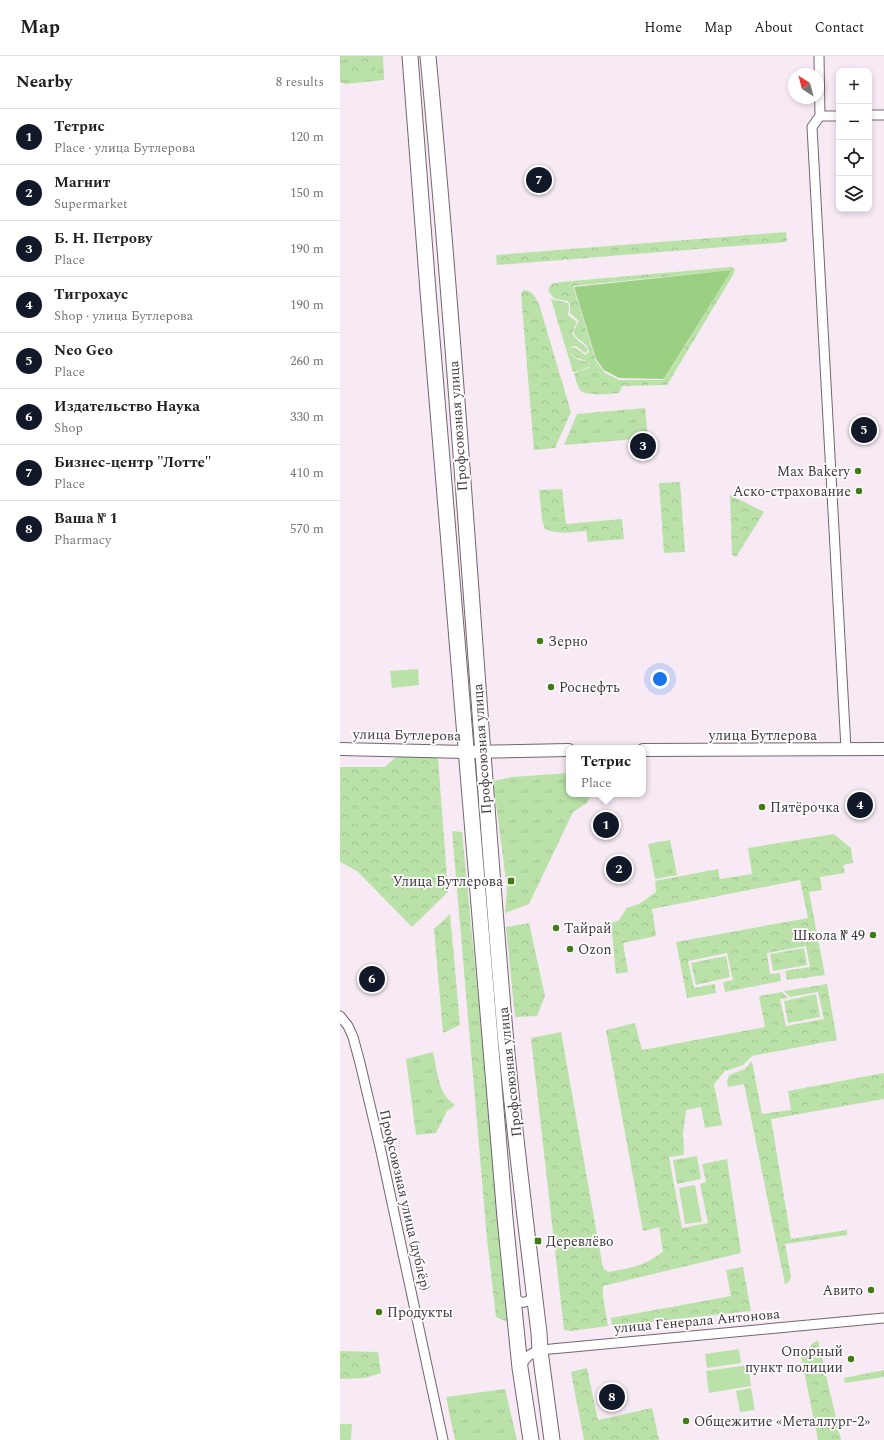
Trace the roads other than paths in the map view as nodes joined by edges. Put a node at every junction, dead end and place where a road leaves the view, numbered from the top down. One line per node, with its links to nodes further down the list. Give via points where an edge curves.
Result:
1 (410, 56): 14 (main road, Профсоюзная улица)
2 (428, 56): 13 (main road, Профсоюзная улица, via 475,631)
3 (819, 56): 6 (street)
4 (872, 115): 5 (street)
5 (884, 115)
6 (820, 116): 7 (street); 12 (street, via 812,127)
7 (836, 116)
8 (340, 749): 14 (street, улица Бутлерова)
9 (884, 749): 12 (street, улица Бутлерова)
10 (566, 750): 13 (street, улица Бутлерова)
11 (646, 750): 12 (street, улица Бутлерова)
12 (846, 750)
13 (482, 751): 14 (street, улица Бутлерова); 16 (main road, Профсоюзная улица, via 505,1032)
14 (466, 752): 17 (main road, Профсоюзная улица)
15 (340, 1016): 21 (street, Профсоюзная улица (дублёр), via 353,1037 360,1063)
16 (534, 1292): 17 (street, via 526,1303 518,1301); 19 (main road, Профсоюзная улица)
17 (512, 1294): 20 (main road, Профсоюзная улица)
18 (884, 1318): 19 (street, улица Генерала Антонова, via 590,1344)
19 (540, 1351): 20 (street, улица Генерала Антонова, via 525,1358); 23 (main road, Профсоюзная улица)
20 (520, 1368): 22 (main road, Профсоюзная улица)
21 (442, 1440)
22 (531, 1440)
23 (552, 1440)

